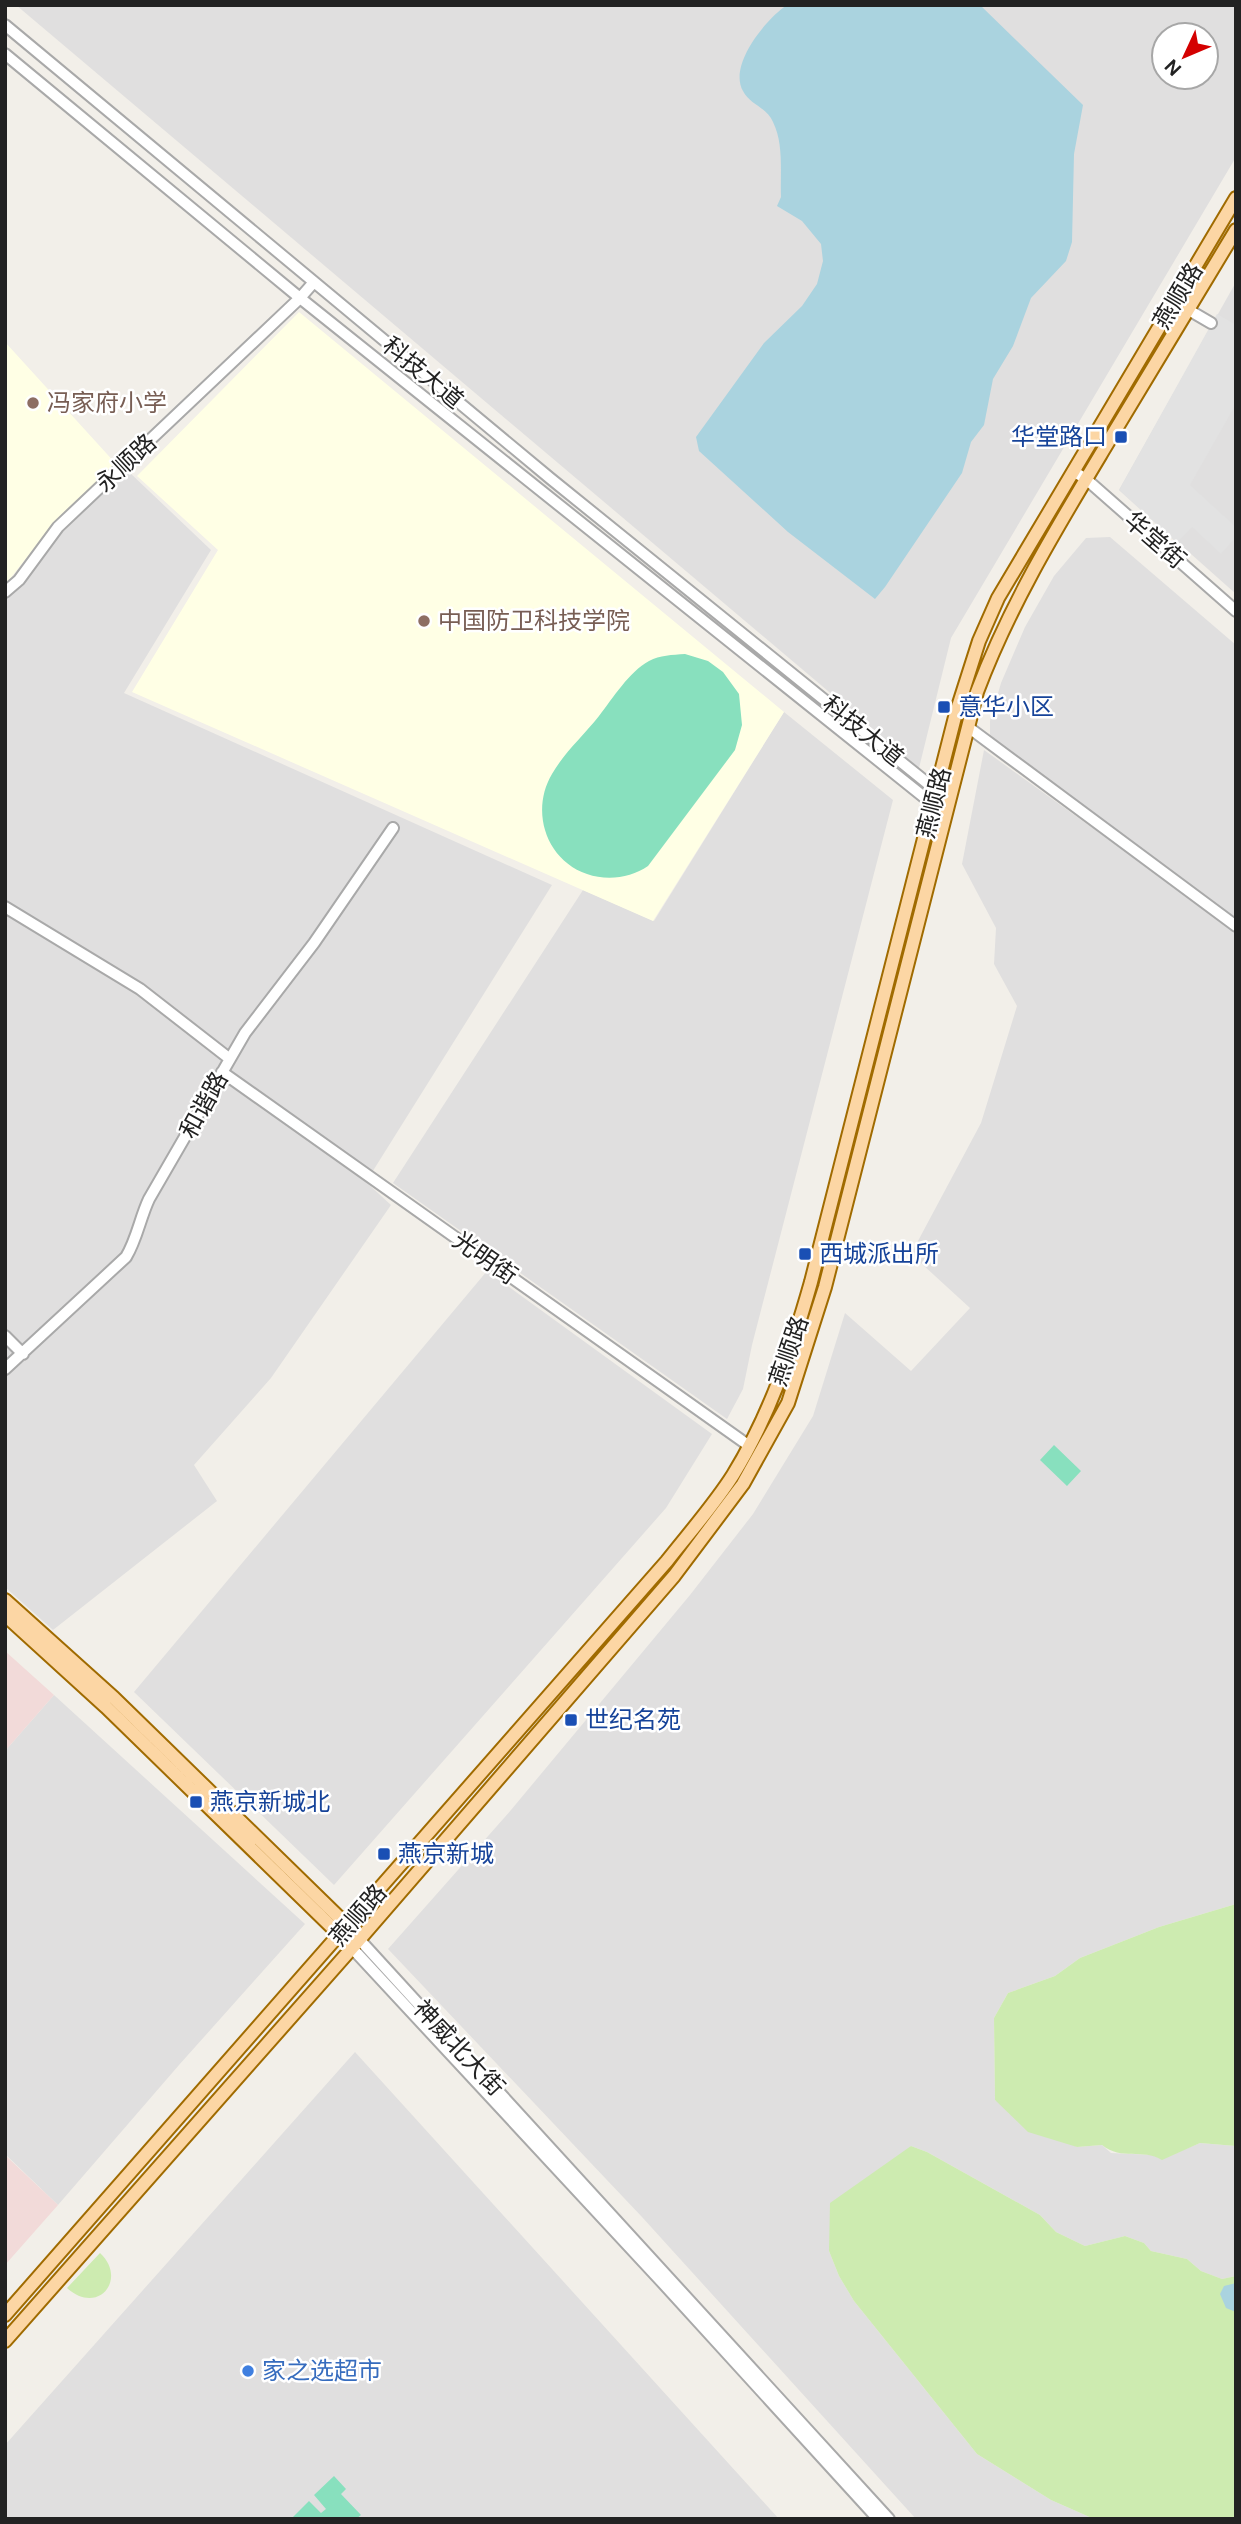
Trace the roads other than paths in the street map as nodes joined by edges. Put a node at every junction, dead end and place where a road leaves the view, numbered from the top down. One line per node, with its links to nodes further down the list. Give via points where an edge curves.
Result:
1 (5, 25): 5 (street, 科技大道)
2 (5, 54): 6 (street, 科技大道)
3 (1236, 198): 7 (main road, 燕顺路)
4 (1236, 230): 8 (main road, 燕顺路)
5 (314, 282): 6 (street, 永顺路); 15 (street, 科技大道)
6 (300, 298): 12 (street, 永顺路, via 58,527); 17 (street, 科技大道)
7 (1175, 302): 8 (street); 10 (main road, 燕顺路)
8 (1188, 310): 9 (street); 11 (main road, 燕顺路)
9 (1211, 323)
10 (1073, 471): 11 (street, 华堂街); 15 (main road, 燕顺路, via 979,641)
11 (1086, 479): 13 (street, 华堂街); 14 (main road, 燕顺路, via 1014,605 977,692)
12 (5, 592)
13 (1236, 611)
14 (968, 727): 16 (main road, 燕顺路); 20 (street)
15 (937, 791): 16 (street, 科技大道); 17 (main road, 燕顺路)
16 (948, 804): 17 (main road); 30 (main road, 燕顺路, via 825,1287 788,1403 743,1483 674,1576)
17 (934, 806): 26 (main road, 燕顺路, via 811,1282 774,1396)
18 (393, 828): 21 (street, 和谐路)
19 (5, 907): 21 (street, via 140,989)
20 (1236, 926)
21 (230, 1059): 22 (street, 和谐路)
22 (222, 1072): 24 (street, 和谐路, via 149,1199 126,1256); 26 (street, 光明街)
23 (5, 1336): 24 (street)
24 (23, 1353): 25 (street, 和谐路)
25 (5, 1369)
26 (748, 1445): 29 (main road, 燕顺路, via 733,1475 667,1561)
27 (5, 1600): 29 (main road, 神威北大街, via 114,1698)
28 (5, 1615): 29 (main road, 神威北大街)
29 (345, 1931): 30 (main road, 神威北大街); 31 (main road, 燕顺路)
30 (356, 1943): 32 (main road, 燕顺路); 33 (street, 神威北大街); 34 (street, 神威北大街)
31 (5, 2315)
32 (5, 2340)
33 (878, 2519)
34 (889, 2519)

